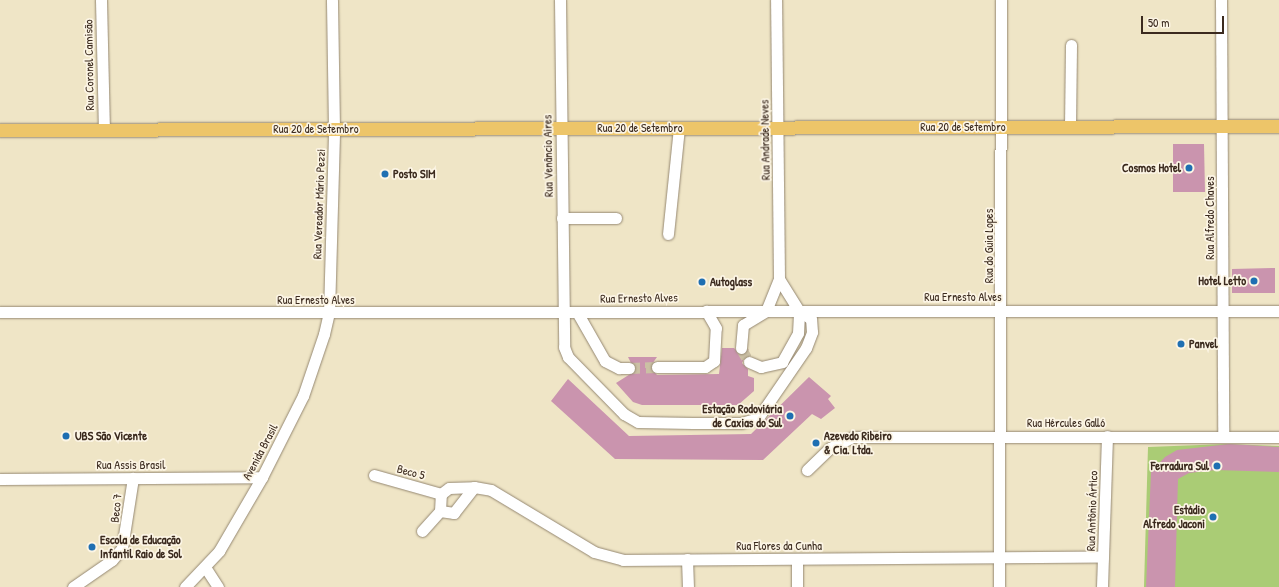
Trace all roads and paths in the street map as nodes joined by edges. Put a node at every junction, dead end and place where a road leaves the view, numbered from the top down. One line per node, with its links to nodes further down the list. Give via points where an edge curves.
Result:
1 (101, 0): 17 (street, Rua Coronel Camisão)
2 (332, 0): 15 (street, Rua Vereador Mário Pezzi)
3 (560, 0): 12 (street, Rua Venâncio Aires)
4 (776, 0): 14 (street, Rua Andrade Neves)
5 (1001, 0): 10 (street, Rua do Guia Lopes)
6 (1222, 0): 8 (street, Rua Alfredo Chaves)
7 (1071, 45): 11 (street)
8 (1222, 126): 9 (main road, Rua 20 de Setembro); 11 (main road, Rua 20 de Setembro); 27 (street, Rua Alfredo Chaves)
9 (1279, 126)
10 (1002, 127): 11 (main road, Rua 20 de Setembro); 14 (main road, Rua 20 de Setembro); 22 (street, Rua do Guia Lopes)
11 (1070, 127)
12 (560, 128): 13 (main road, Rua 20 de Setembro); 15 (main road, Rua 20 de Setembro); 18 (street, Rua Venâncio Aires)
13 (678, 128): 14 (main road, Rua 20 de Setembro); 20 (street)
14 (778, 128): 21 (street, Rua Andrade Neves)
15 (334, 129): 17 (main road, Rua 20 de Setembro); 31 (street, Rua Vereador Mário Pezzi)
16 (0, 130): 17 (main road, Rua 20 de Setembro)
17 (104, 130)
18 (562, 218): 19 (street); 23 (street, Rua Venâncio Aires)
19 (616, 218)
20 (668, 234)
21 (779, 279): 25 (street, Rua Andrade Neves); 26 (street)
22 (1002, 310): 26 (street, Rua Ernesto Alves); 27 (street, Rua Ernesto Alves); 38 (street, Rua do Guia Lopes)
23 (562, 311): 26 (street, Rua Venâncio Aires, via 564,347 568,357 624,414 638,422 693,423 741,423 758,418 806,348 812,332 811,319); 30 (street, Rua Ernesto Alves); 31 (street, Rua Ernesto Alves)
24 (706, 311): 25 (street, Rua Ernesto Alves); 30 (street, Rua Ernesto Alves); 35 (street, via 716,328 714,361 705,367)
25 (766, 311): 26 (street, Rua Ernesto Alves); 32 (street, via 743,326)
26 (799, 311): 33 (street, via 798,333 782,362 761,367)
27 (1223, 311): 28 (street, Rua Ernesto Alves); 37 (street, Rua Alfredo Chaves)
28 (1279, 311)
29 (0, 312): 31 (street, Rua Ernesto Alves)
30 (577, 312): 34 (street, via 605,361 619,368)
31 (329, 313): 42 (street, Avenida Brasil, via 303,396)
32 (741, 348)
33 (749, 362)
34 (629, 368)
35 (657, 368)
36 (1107, 436): 37 (street, Rua Hércules Galló); 38 (street, Rua Hércules Galló); 50 (street, Rua Antônio Ártico)
37 (1223, 436): 39 (street, Rua Hércules Galló)
38 (999, 437): 40 (street, Rua Hércules Galló, via 853,437 830,448); 49 (street, Rua do Guia Lopes)
39 (1279, 437)
40 (806, 470)
41 (374, 476): 46 (street, Beco 5)
42 (262, 477): 43 (street, Rua Assis Brasil); 53 (street, Avenida Brasil, via 228,537)
43 (133, 478): 44 (street, Rua Assis Brasil); 54 (street, Beco 7, via 122,548 112,560)
44 (0, 479)
45 (474, 487): 46 (street, Rua Flores da Cunha, via 450,488); 47 (street, via 454,513); 51 (street, Rua Flores da Cunha, via 490,490 516,503 608,558)
46 (441, 494): 47 (street)
47 (440, 511): 48 (street)
48 (422, 531)
49 (999, 558): 50 (street, Rua Flores da Cunha); 52 (street, Rua Flores da Cunha); 59 (street, Rua do Guia Lopes)
50 (1103, 558): 60 (street, Rua Antônio Ártico)
51 (687, 559): 52 (street, Rua Flores da Cunha); 57 (street)
52 (797, 560): 58 (street)
53 (205, 567): 55 (street, Avenida Brasil); 56 (street)
54 (72, 587)
55 (185, 587)
56 (218, 587)
57 (688, 587)
58 (798, 587)
59 (999, 587)
60 (1102, 587)

